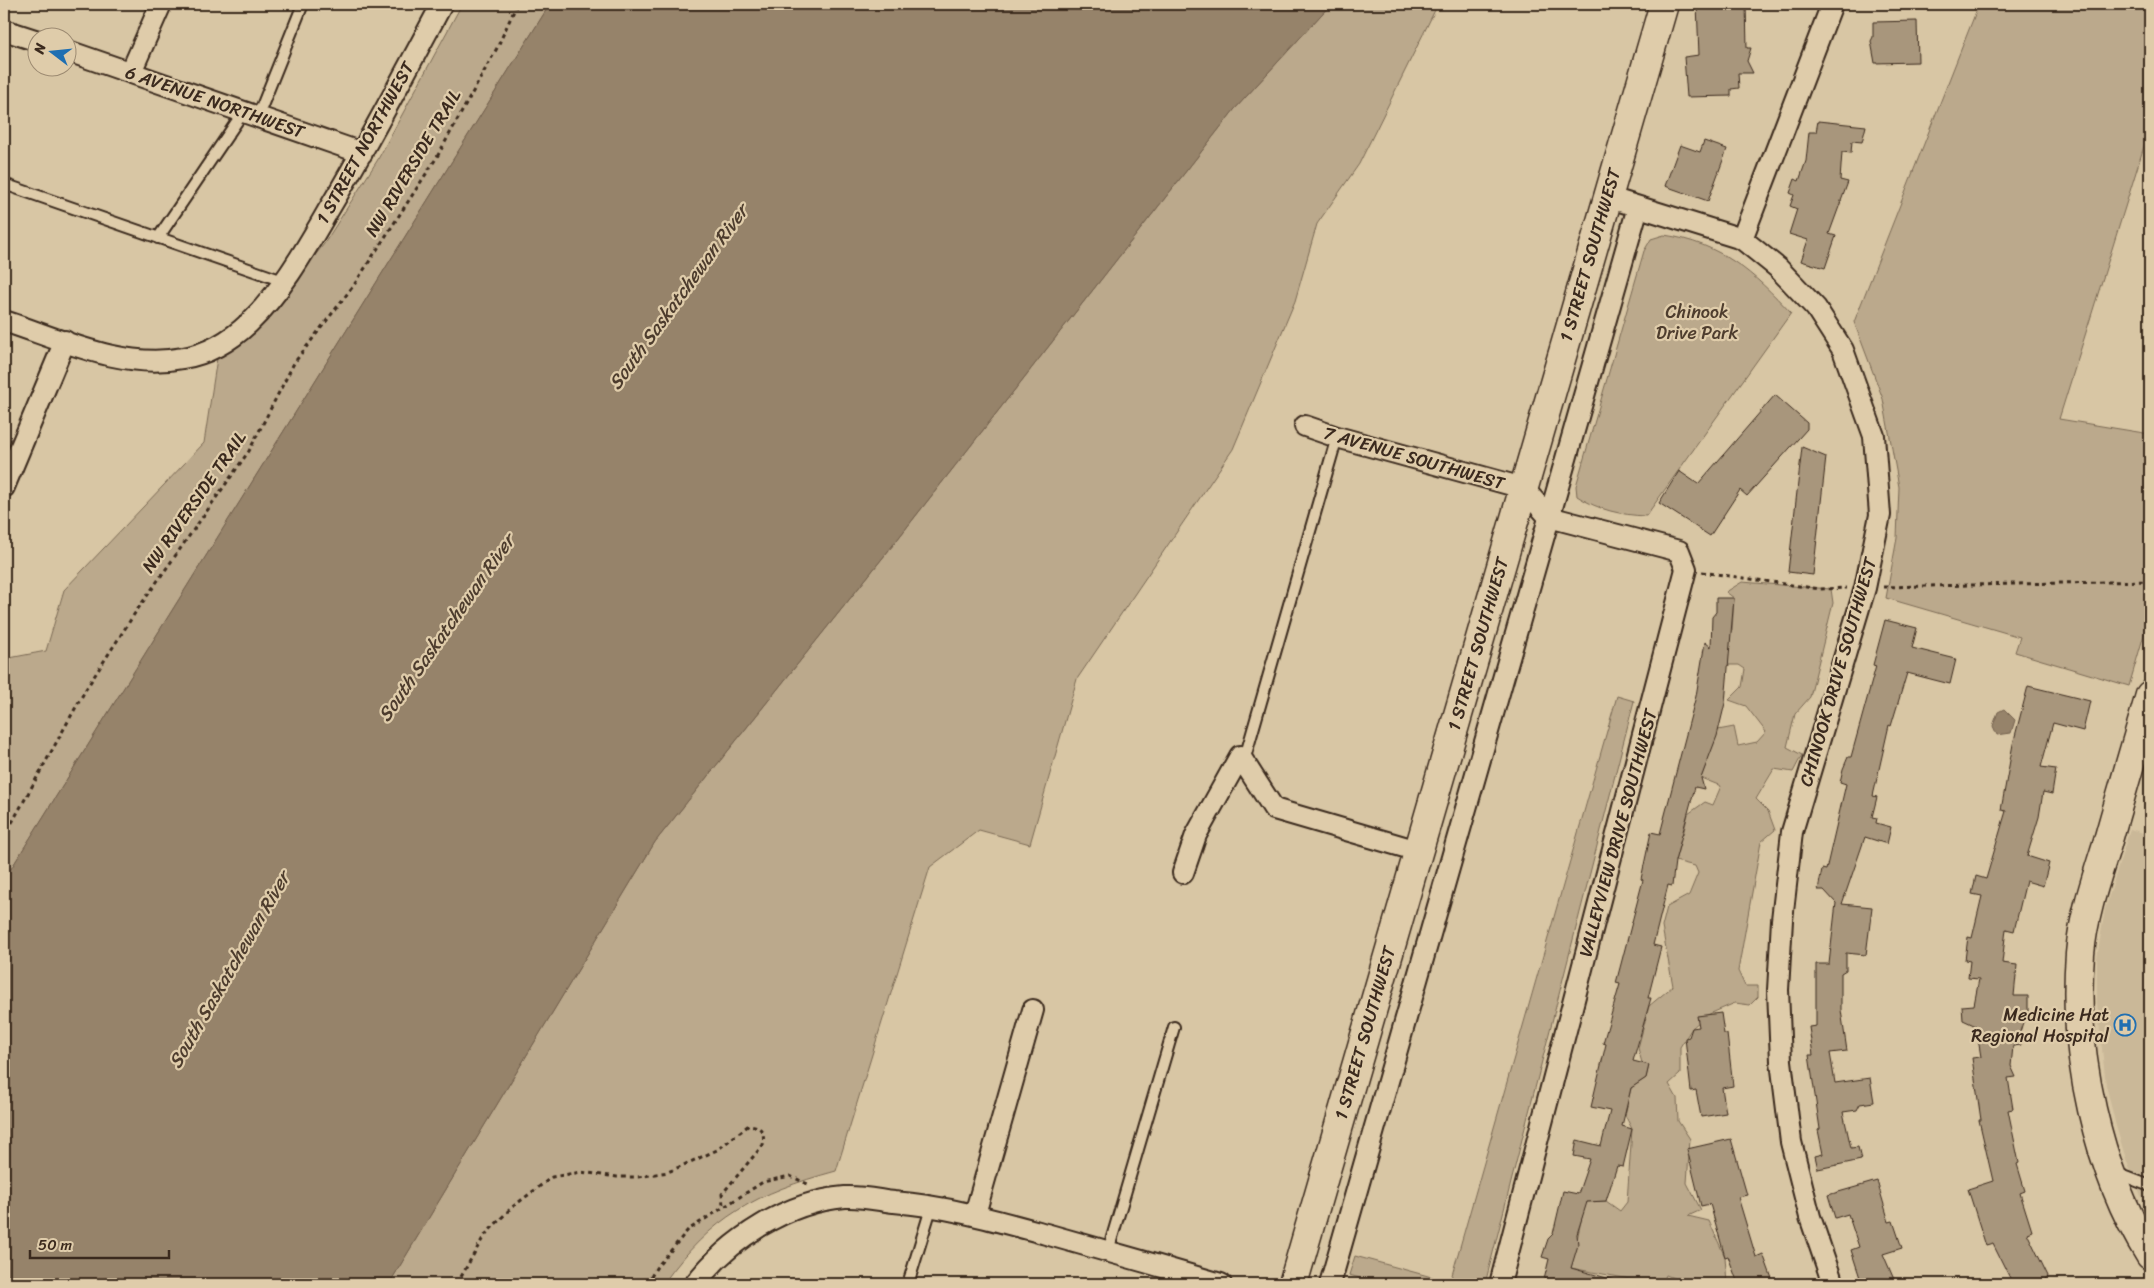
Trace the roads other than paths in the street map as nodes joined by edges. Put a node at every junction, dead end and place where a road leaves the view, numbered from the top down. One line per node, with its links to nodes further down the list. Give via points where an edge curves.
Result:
1 (161, 4): 9 (street)
2 (303, 4): 10 (lane)
3 (442, 4): 11 (street, 1 STREET NORTHWEST)
4 (1664, 4): 13 (street, 1 STREET SOUTHWEST)
5 (1832, 4): 16 (street)
6 (4, 30): 7 (street)
7 (28, 38)
8 (78, 54): 9 (street, 6 AVENUE NORTHWEST)
9 (131, 72): 10 (street, 6 AVENUE NORTHWEST)
10 (251, 114): 11 (street, 6 AVENUE NORTHWEST); 15 (lane)
11 (362, 154): 17 (street, 1 STREET NORTHWEST)
12 (4, 184): 15 (lane)
13 (1607, 197): 14 (street, CHINOOK DRIVE SOUTHWEST); 24 (street, 1 STREET SOUTHWEST)
14 (1638, 207): 16 (street, CHINOOK DRIVE SOUTHWEST); 25 (street, 1 STREET SOUTHWEST)
15 (158, 238): 17 (lane)
16 (1742, 239): 44 (street, CHINOOK DRIVE SOUTHWEST, via 1778,268 1816,308 1844,350 1874,436 1880,516 1865,588 1792,832 1778,990 1781,1061 1791,1142 1810,1217)
17 (286, 282): 19 (street, 1 STREET NORTHWEST, via 229,340 207,352 156,360 131,360)
18 (4, 321): 19 (street, 1 STREET NORTHWEST)
19 (65, 341): 22 (street)
20 (1305, 426): 21 (street, 7 AVENUE SOUTHWEST)
21 (1337, 437): 24 (street, 7 AVENUE SOUTHWEST); 27 (lane)
22 (10, 456): 23 (street)
23 (4, 487)
24 (1523, 488): 25 (street); 28 (street, 1 STREET SOUTHWEST)
25 (1549, 517): 42 (street, 1 STREET SOUTHWEST); 43 (street, VALLEYVIEW DRIVE SOUTHWEST, via 1679,551 1686,569)
26 (2150, 695): 32 (street, via 2092,892 2080,953 2083,1059 2091,1106)
27 (1244, 762): 28 (street, via 1274,809); 29 (street, via 1240,756 1196,835)
28 (1418, 851): 41 (street, 1 STREET SOUTHWEST)
29 (1184, 873)
30 (1033, 1010): 35 (street)
31 (1174, 1027): 36 (lane)
32 (2110, 1171): 33 (lane); 37 (street, via 2137,1235)
33 (2150, 1186)
34 (932, 1205): 35 (street); 38 (street, via 845,1197 809,1205 774,1218 739,1241 707,1268); 39 (lane)
35 (975, 1214): 36 (street)
36 (1108, 1251): 40 (street)
37 (2150, 1255)
38 (695, 1284)
39 (908, 1284)
40 (1221, 1284)
41 (1292, 1284)
42 (1330, 1284)
43 (1500, 1284)
44 (1833, 1284)

